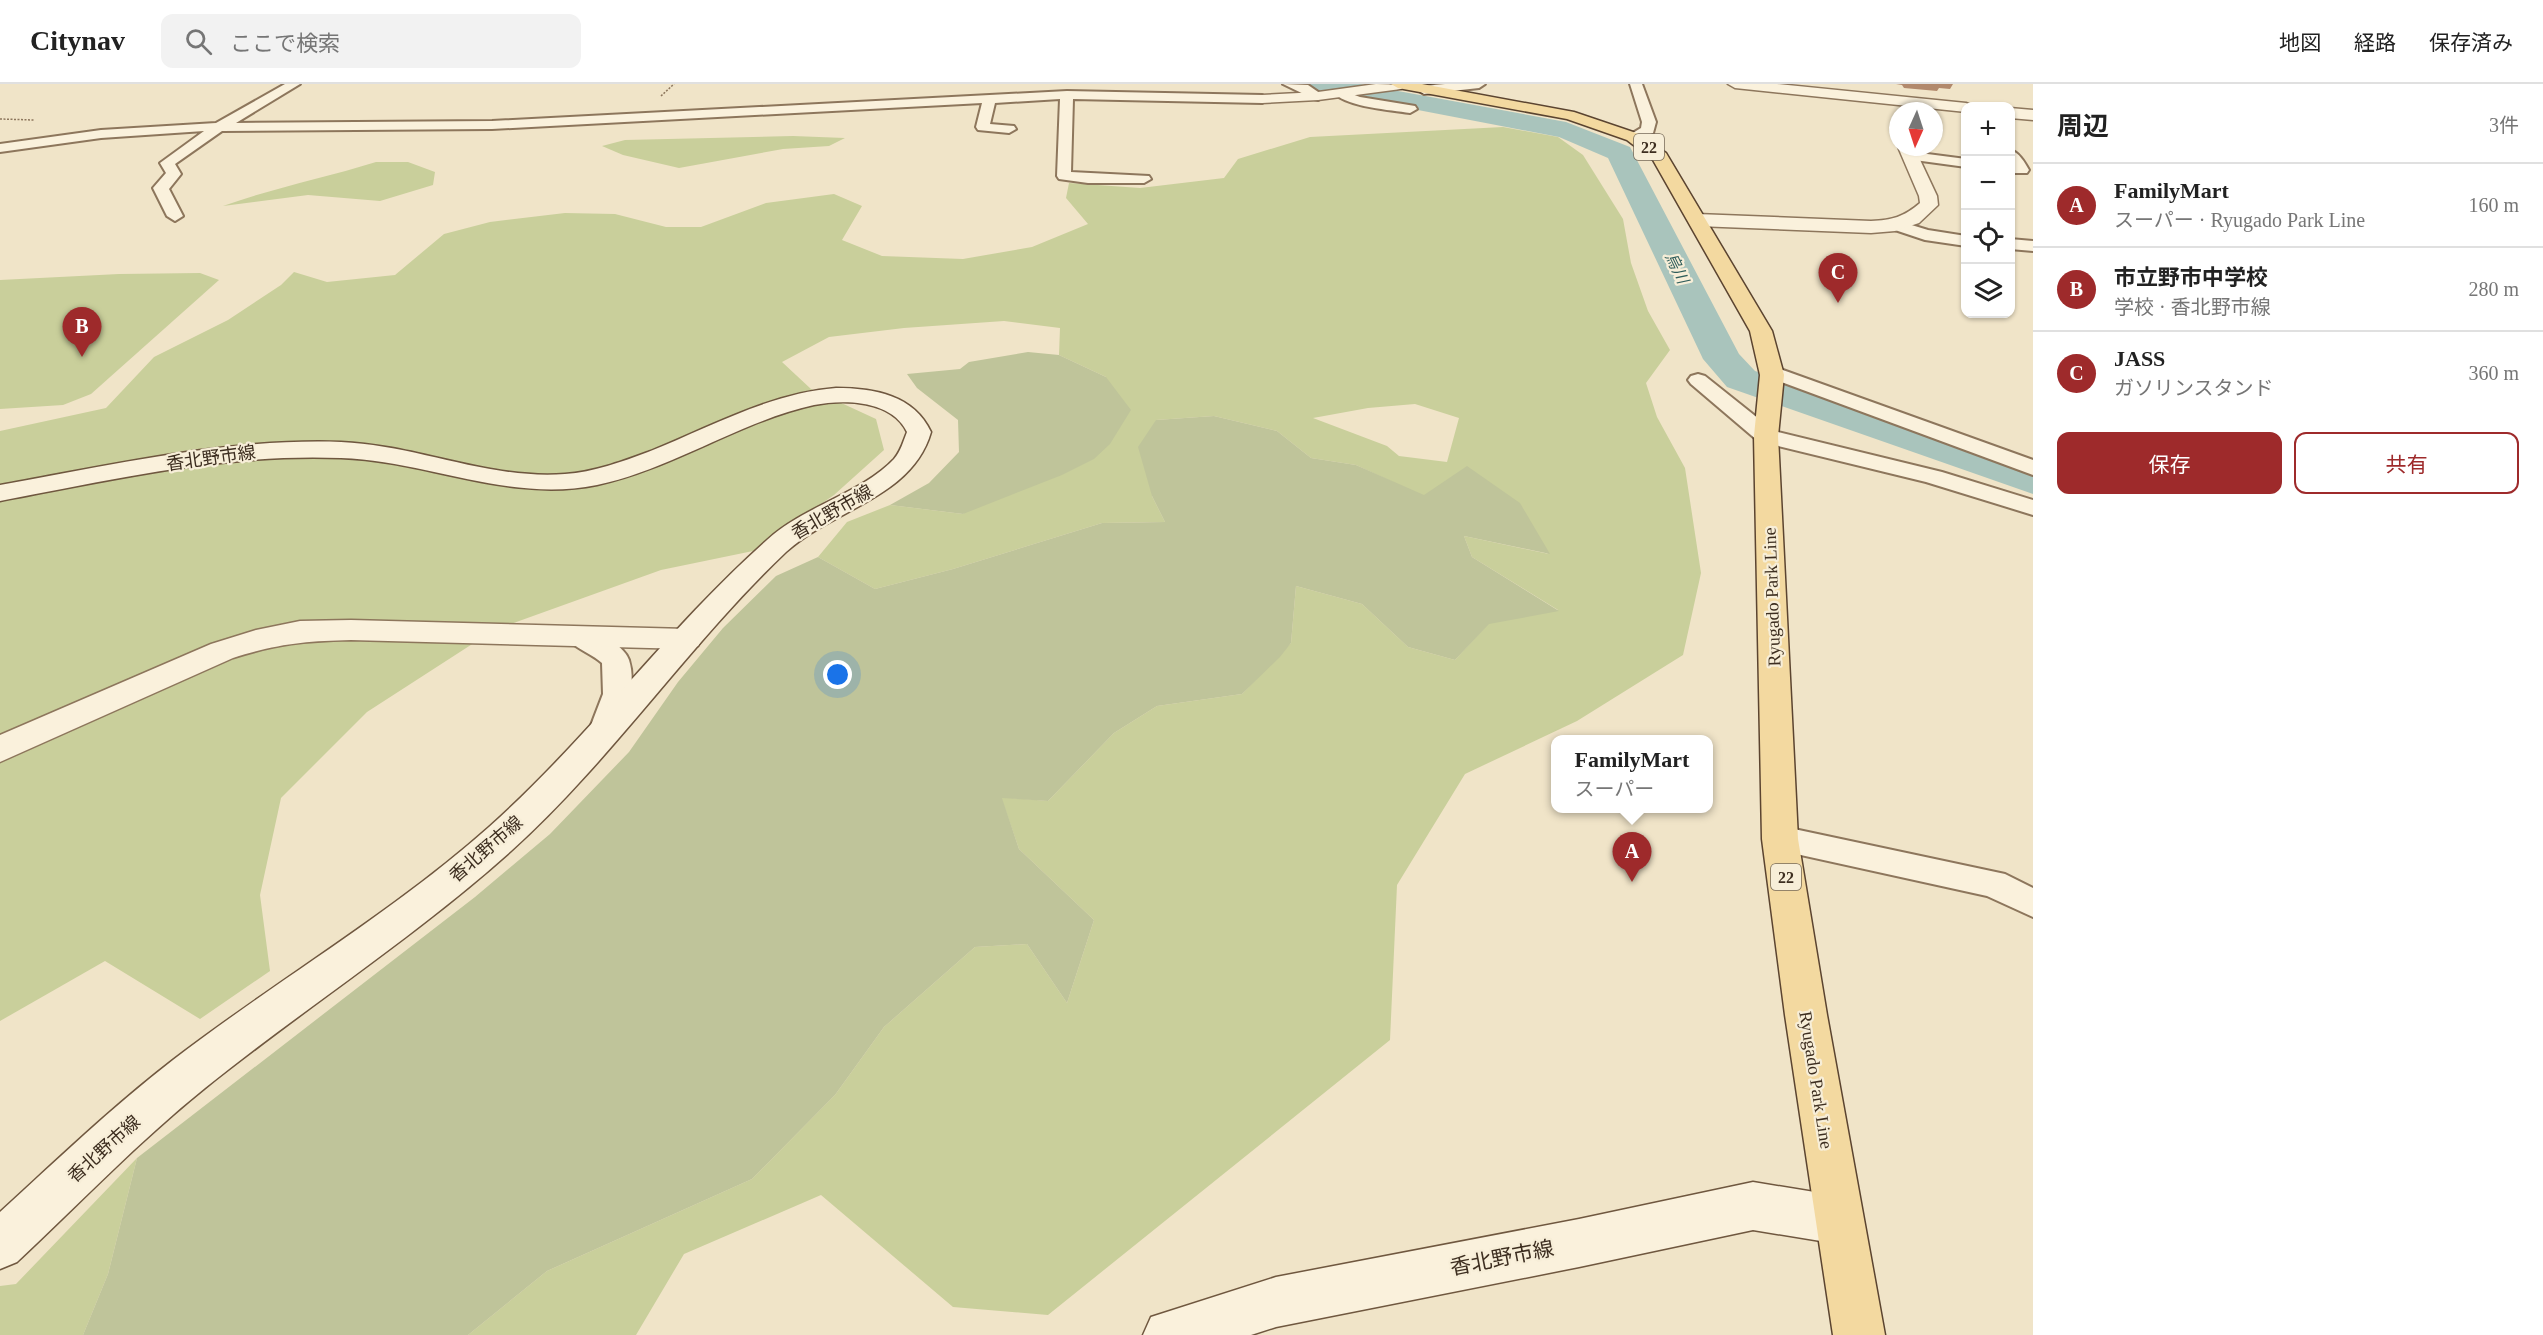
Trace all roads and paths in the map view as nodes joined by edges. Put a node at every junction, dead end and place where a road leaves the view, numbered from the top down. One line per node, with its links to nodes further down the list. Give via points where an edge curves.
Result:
1 (294, 84): 20 (street)
2 (1289, 84): 11 (street)
3 (1479, 84): 8 (street)
4 (1636, 84): 22 (street, via 1649,122 1648,130)
5 (1735, 84): 12 (main road)
6 (1860, 84): 12 (main road)
7 (1395, 86): 8 (main road, Ryugado Park Line / 22); 9 (main road)
8 (1424, 90): 22 (main road, Ryugado Park Line / 22, via 1569,115)
9 (1341, 94): 11 (main road); 16 (street)
10 (1067, 95): 13 (street); 14 (street); 29 (street, via 1064,176)
11 (1318, 96): 14 (main road)
12 (1872, 98): 15 (main road); 19 (main road)
13 (989, 99): 20 (street, via 492,125); 21 (street, via 983,128)
14 (1262, 99)
15 (1961, 108)
16 (1410, 109)
17 (2015, 113): 18 (main road)
18 (2033, 115)
19 (1889, 117)
20 (220, 126): 23 (street, via 101,134); 30 (street, via 167,163 174,174 161,188)
21 (1009, 129)
22 (1632, 137): 31 (main road, Ryugado Park Line / 22, via 1666,164)
23 (3, 149)
24 (1911, 156): 32 (main road, via 1929,205 1912,219)
25 (1929, 156): 27 (street)
26 (2015, 161): 28 (street, via 2022,170)
27 (1961, 162)
28 (2015, 169)
29 (1144, 179)
30 (176, 216)
31 (1697, 220): 32 (main road, via 1838,228); 36 (main road, Ryugado Park Line / 22, via 1761,331)
32 (1895, 225): 33 (street)
33 (1961, 240)
34 (2015, 244): 35 (street)
35 (2033, 246)
36 (1772, 374): 38 (main road, Ryugado Park Line / 22); 39 (street)
37 (1698, 380): 38 (street)
38 (1768, 425): 41 (street); 46 (main road, Ryugado Park Line / 22)
39 (2033, 468)
40 (0, 493): 43 (main road, 香北野市線, via 182,461 295,449 369,451 525,482 573,481 633,465 753,416 813,398 870,398 906,413 919,432 914,453 905,463 875,487 802,525 765,557)
41 (2033, 508)
42 (579, 636): 43 (main road); 44 (street, via 615,660 617,694); 45 (main road, via 300,631 222,651)
43 (687, 639): 44 (main road, 香北野市線)
44 (602, 735): 49 (main road, 香北野市線, via 560,781 440,890 188,1076)
45 (0, 749)
46 (1780, 838): 47 (street, via 1993,884); 48 (main road, Ryugado Park Line / 22)
47 (2033, 903)
48 (1839, 1220): 50 (main road, 香北野市線, via 1754,1206 1276,1302); 51 (main road, Ryugado Park Line / 22)
49 (0, 1245)
50 (1168, 1335)
51 (1859, 1335)

